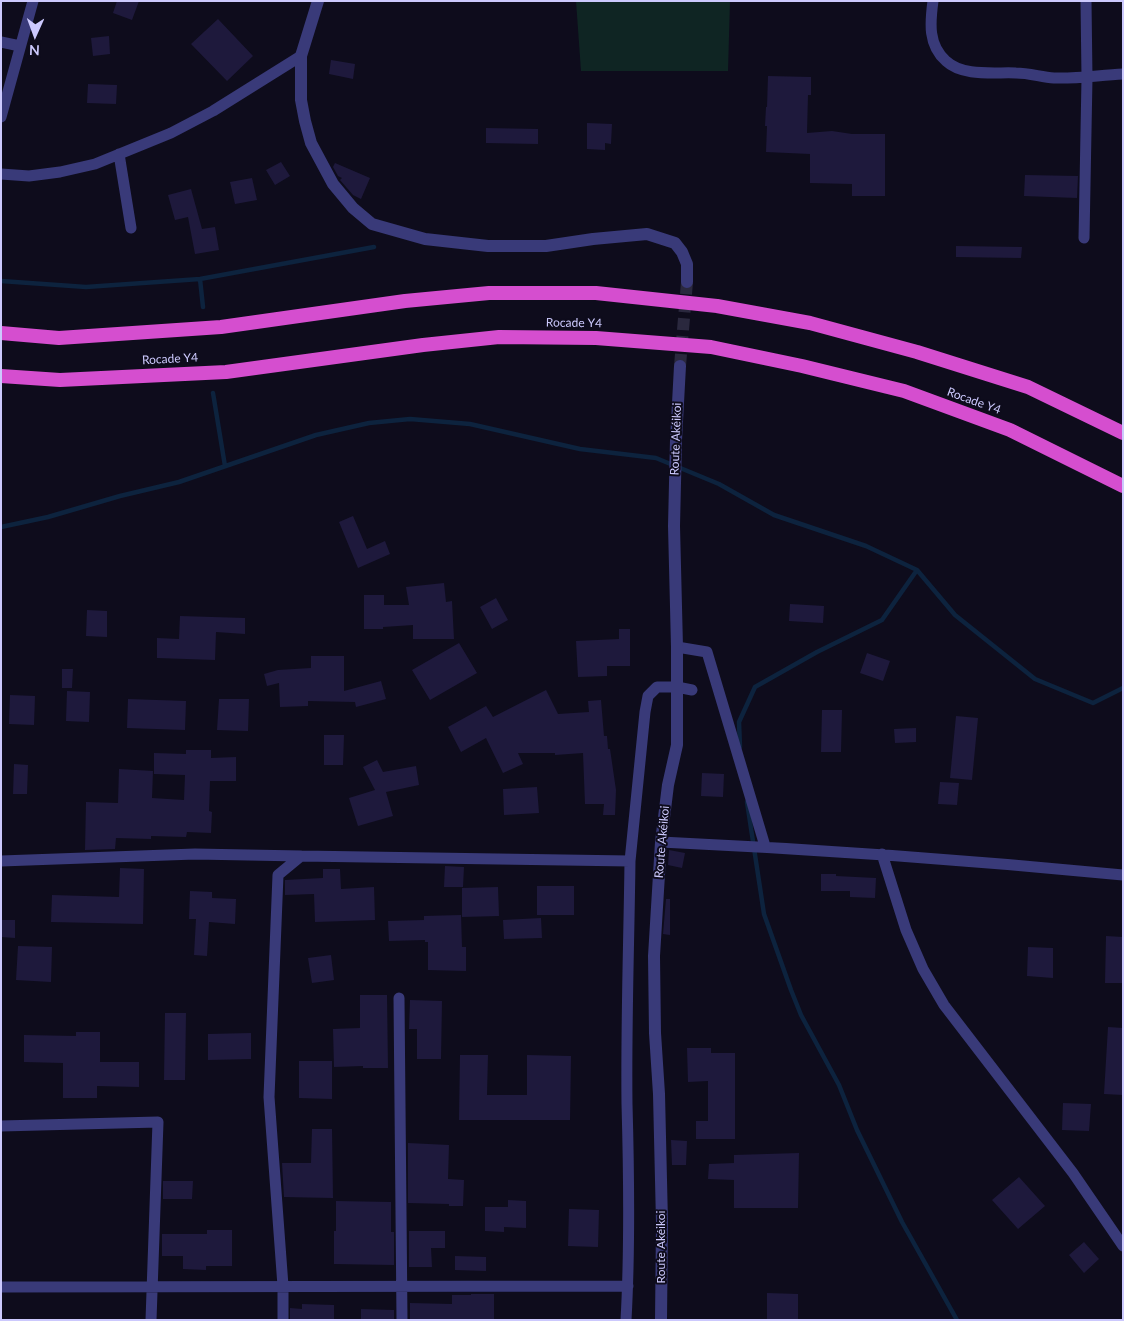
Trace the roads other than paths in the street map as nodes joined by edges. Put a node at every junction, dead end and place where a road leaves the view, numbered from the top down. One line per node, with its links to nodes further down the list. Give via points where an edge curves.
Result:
1 (33, 1): 6 (street)
2 (318, 1): 7 (street)
3 (933, 1): 9 (street, via 930,25 935,48 954,68 973,72)
4 (1086, 1): 9 (street)
5 (1, 42): 6 (street)
6 (20, 46): 10 (street)
7 (300, 56): 11 (street, via 213,111 171,133); 15 (street, via 301,100 311,143 333,184 372,224 425,239 488,246 546,246 647,234 679,247 687,264)
8 (1123, 74): 9 (street)
9 (1087, 78): 14 (street)
10 (1, 117)
11 (119, 154): 12 (street, via 95,164 60,172 29,176); 13 (street)
12 (1, 174)
13 (131, 228)
14 (1084, 238)
15 (686, 282)
16 (1, 333): 19 (highway, via 78,337 221,327 470,295 596,294 726,308 810,323 908,349 1028,388)
17 (680, 366): 21 (street, Route Akéikoi, via 674,526)
18 (1, 376): 20 (highway, Rocade Y4, via 60,380 226,372 499,337 596,338 712,347 904,391 1010,430)
19 (1123, 434)
20 (1123, 486)
21 (677, 647): 22 (street, Route Akéikoi); 25 (street, via 707,652)
22 (677, 687): 23 (street); 24 (street, Route Akéikoi, via 677,745); 29 (street, via 657,687 648,696)
23 (692, 690)
24 (661, 842): 25 (street); 43 (street, Route Akéikoi, via 654,985 662,1223)
25 (765, 846): 26 (street)
26 (882, 854): 30 (street); 33 (street, via 906,930 944,1005 1073,1173)
27 (301, 856): 28 (street, via 195,854); 29 (street); 34 (street, via 278,875 269,1096)
28 (1, 861)
29 (630, 861): 36 (street)
30 (1123, 875)
31 (399, 998): 35 (street)
32 (1, 1126): 38 (street, via 158,1122)
33 (1123, 1246)
34 (283, 1286): 35 (street); 38 (street); 40 (street)
35 (402, 1286): 36 (street); 41 (street)
36 (628, 1286): 42 (street)
37 (1, 1287): 38 (street)
38 (152, 1287): 39 (street)
39 (151, 1320)
40 (283, 1320)
41 (402, 1320)
42 (626, 1320)
43 (661, 1320)

